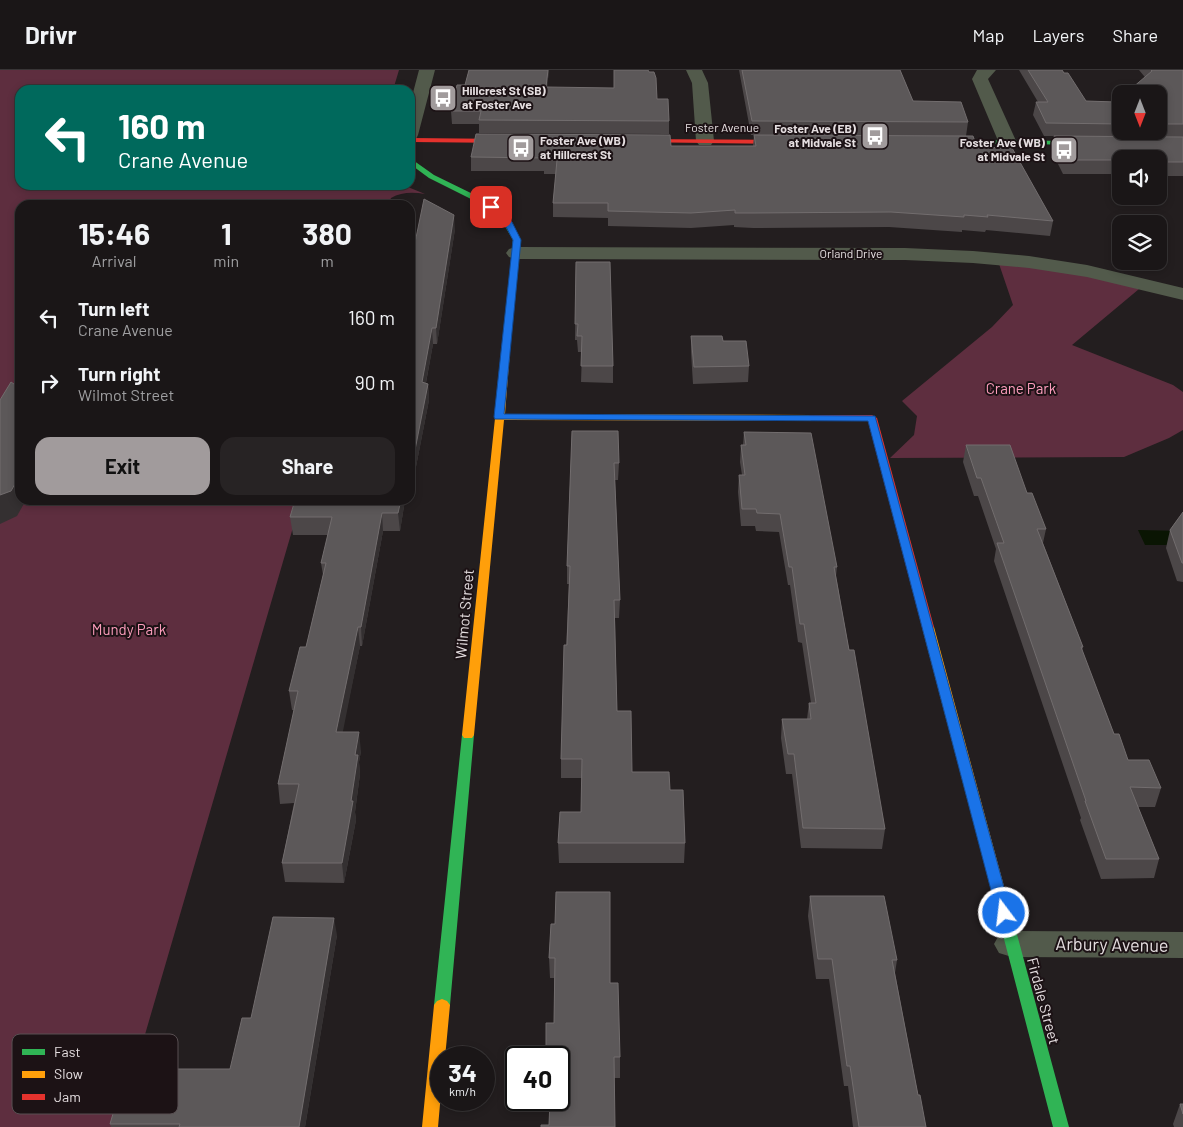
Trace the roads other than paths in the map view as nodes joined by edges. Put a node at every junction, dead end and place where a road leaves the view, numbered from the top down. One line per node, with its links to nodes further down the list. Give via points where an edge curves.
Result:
1 (427, 70): 4 (street)
2 (694, 70): 8 (street, via 700,84)
3 (988, 70): 11 (street, via 981,74 980,79)
4 (415, 116)
5 (415, 140): 6 (street)
6 (520, 141)
7 (617, 141): 8 (street, Foster Avenue)
8 (705, 141): 9 (street, Foster Avenue)
9 (802, 142)
10 (930, 142): 11 (street)
11 (1008, 143): 12 (street)
12 (1097, 143)
13 (415, 165): 14 (street, Wilmot Street, via 430,177 477,198 501,215 515,233)
14 (516, 253): 15 (street, Orland Drive, via 973,257 1087,270); 16 (street, Wilmot Street)
15 (1183, 294)
16 (499, 417): 17 (street, Firdale Street, via 872,418); 19 (street, Wilmot Street)
17 (1012, 944): 18 (street, Arbury Avenue); 20 (street, Firdale Street)
18 (1183, 945)
19 (430, 1127)
20 (1060, 1127)

